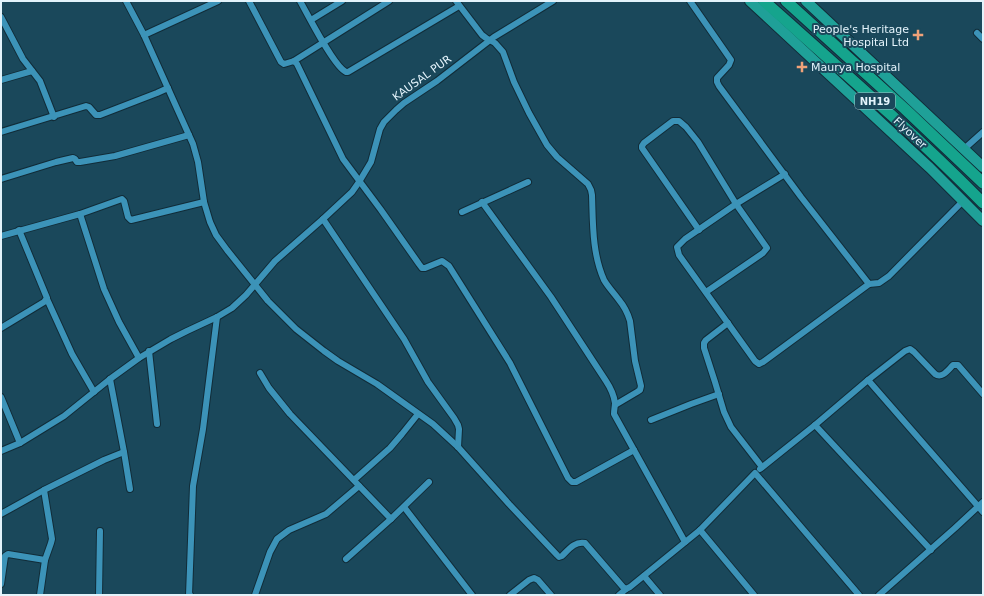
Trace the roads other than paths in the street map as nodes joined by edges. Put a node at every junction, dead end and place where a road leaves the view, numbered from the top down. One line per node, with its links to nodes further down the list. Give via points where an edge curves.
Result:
1 (126, 1): 17 (street)
2 (218, 1): 17 (street)
3 (249, 1): 21 (street, via 281,62 284,64)
4 (300, 1): 14 (street)
5 (342, 1): 14 (street)
6 (389, 1): 20 (street)
7 (553, 1): 19 (street, KAUSAL PUR)
8 (690, 1): 31 (street, via 731,60 718,76 718,84)
9 (750, 1): 36 (main road)
10 (764, 1): 39 (highway, Flyover / NH19, via 894,118)
11 (786, 1): 35 (highway, NH19)
12 (806, 1): 29 (main road)
13 (458, 4): 19 (street, via 482,35); 20 (street, via 348,72 340,68)
14 (311, 20): 20 (street)
15 (2, 21): 22 (street)
16 (977, 32): 18 (street)
17 (144, 35): 24 (street)
18 (983, 39)
19 (490, 40): 33 (street, KAUSAL PUR, via 404,103 384,122 371,162); 64 (street, via 503,52 514,82 547,145 588,184 591,190 593,238 598,263 606,284 619,300 630,321 641,386 637,392)
20 (323, 43): 21 (street)
21 (294, 61): 33 (street, via 341,155)
22 (32, 71): 23 (street); 25 (street, via 43,87)
23 (1, 80)
24 (168, 88): 25 (street, via 100,115 86,106); 28 (street)
25 (54, 116): 26 (street)
26 (1, 132)
27 (983, 132): 29 (street)
28 (189, 135): 32 (street, via 115,156 80,162 73,158); 37 (street, via 197,156)
29 (964, 149): 30 (main road)
30 (983, 167)
31 (785, 174): 40 (street); 48 (street)
32 (1, 179)
33 (359, 182): 43 (street, KAUSAL PUR); 71 (street, via 420,266 425,268 441,260 449,266 510,363 570,480 576,482)
34 (528, 182): 38 (street)
35 (983, 183)
36 (963, 201): 44 (main road); 48 (street, via 889,276 879,283)
37 (204, 202): 42 (street, via 133,220 128,217 122,199); 49 (street, via 216,235)
38 (482, 202): 41 (street); 64 (street, via 551,297 606,381)
39 (983, 203)
40 (736, 204): 46 (street); 46 (street, via 698,142 679,121 673,121 644,143 642,148); 50 (street, via 767,249)
41 (462, 212)
42 (80, 214): 45 (street); 56 (street, via 104,289)
43 (324, 219): 49 (street, KAUSAL PUR, via 275,262); 70 (street, via 404,339 428,382 454,418 459,429)
44 (983, 221)
45 (19, 230): 47 (street); 51 (street)
46 (699, 230): 50 (street, via 678,246 677,250)
47 (1, 236)
48 (869, 284): 53 (street, via 759,364)
49 (255, 286): 52 (street, KAUSAL PUR, via 232,308); 65 (street, via 314,344)
50 (706, 292): 53 (street)
51 (47, 299): 54 (street); 60 (street, via 72,354)
52 (217, 317): 55 (street, KAUSAL PUR); 98 (street, via 201,446 193,486)
53 (728, 323): 61 (street, via 704,343)
54 (1, 328)
55 (149, 351): 56 (street, KAUSAL PUR); 67 (street)
56 (139, 358): 58 (street, KAUSAL PUR)
57 (260, 373): 76 (street, via 290,414)
58 (110, 379): 60 (street, KAUSAL PUR); 73 (street)
59 (868, 380): 62 (street, via 910,349 938,376 942,376 953,365 958,365); 68 (street); 82 (street)
60 (94, 392): 69 (street, KAUSAL PUR, via 64,416)
61 (719, 394): 66 (street); 74 (street, via 731,427)
62 (983, 394)
63 (1, 397): 69 (street)
64 (616, 405): 71 (street, via 614,414)
65 (418, 414): 70 (street); 76 (street, via 390,448)
66 (651, 420)
67 (157, 424)
68 (815, 425): 74 (street); 90 (street)
69 (20, 443): 72 (street, KAUSAL PUR)
70 (458, 447): 95 (street, via 556,555 560,557 575,544 585,542)
71 (634, 450): 89 (street)
72 (1, 451)
73 (124, 452): 79 (street); 80 (street)
74 (762, 467): 75 (street)
75 (755, 473): 87 (street); 106 (street)
76 (354, 480): 78 (street)
77 (429, 482): 83 (street)
78 (359, 486): 86 (street); 99 (street, via 326,514 289,530 277,539)
79 (130, 489)
80 (44, 490): 85 (street); 92 (street, via 52,539)
81 (983, 502): 82 (street)
82 (978, 506): 84 (street); 90 (street)
83 (404, 507): 86 (street); 100 (street)
84 (983, 512)
85 (1, 514)
86 (391, 519): 91 (street)
87 (700, 530): 89 (street); 105 (street)
88 (100, 531): 97 (street)
89 (685, 542): 93 (street)
90 (931, 550): 107 (street)
91 (346, 559)
92 (45, 560): 94 (street, via 6,555); 96 (street)
93 (644, 576): 95 (street); 104 (street)
94 (1, 584)
95 (626, 589): 103 (street)
96 (40, 595)
97 (99, 595)
98 (189, 595)
99 (255, 595)
100 (472, 595)
101 (510, 595): 102 (street, via 534,578)
102 (551, 595)
103 (619, 595)
104 (660, 595)
105 (754, 595)
106 (859, 595)
107 (879, 595)

